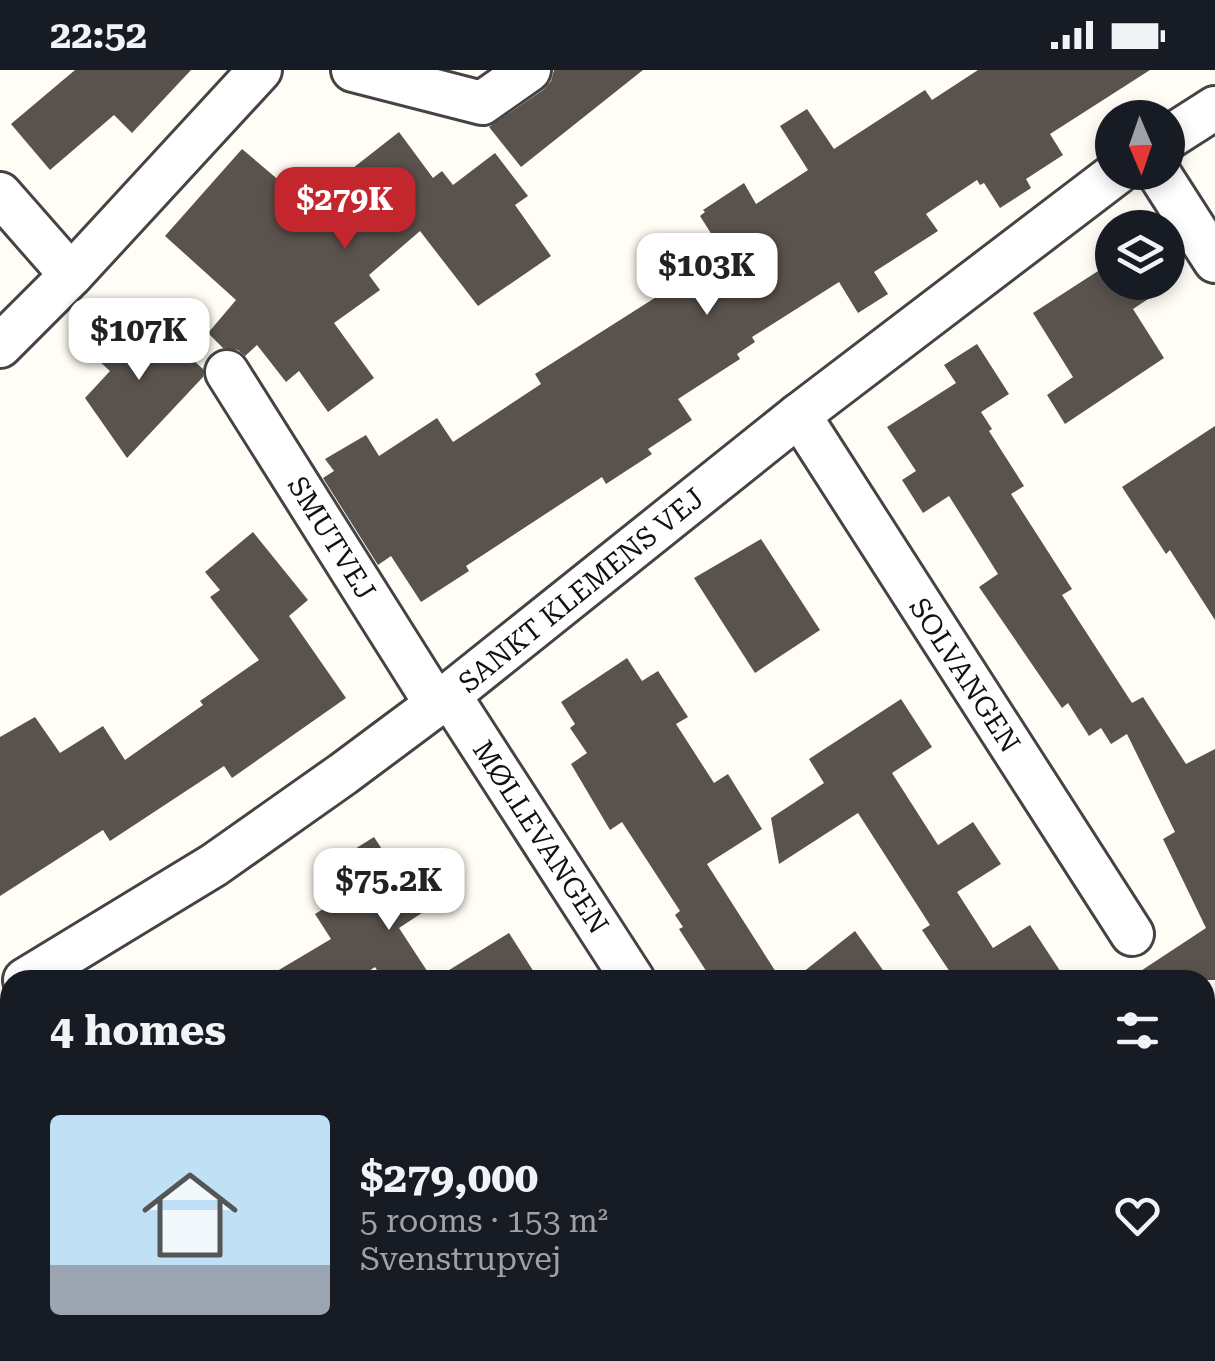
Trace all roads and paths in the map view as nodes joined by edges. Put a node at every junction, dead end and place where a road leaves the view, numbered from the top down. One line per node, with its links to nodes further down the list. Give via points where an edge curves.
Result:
1 (260, 70): 10 (street)
2 (353, 70): 3 (street, via 482,103)
3 (529, 70)
4 (1215, 108): 5 (street)
5 (1185, 127)
6 (1095, 190): 13 (street, SANKT KLEMENS VEJ)
7 (1170, 190): 9 (street)
8 (0, 194): 10 (street)
9 (1215, 261)
10 (71, 275): 11 (street)
11 (0, 346)
12 (227, 372): 14 (street, SMUTVEJ)
13 (799, 415): 14 (street, SANKT KLEMENS VEJ); 15 (street, SOLVANGEN)
14 (442, 700): 16 (street, SANKT KLEMENS VEJ, via 214,864); 17 (street, MØLLEVANGEN)
15 (1132, 934)
16 (46, 970)
17 (626, 970)

